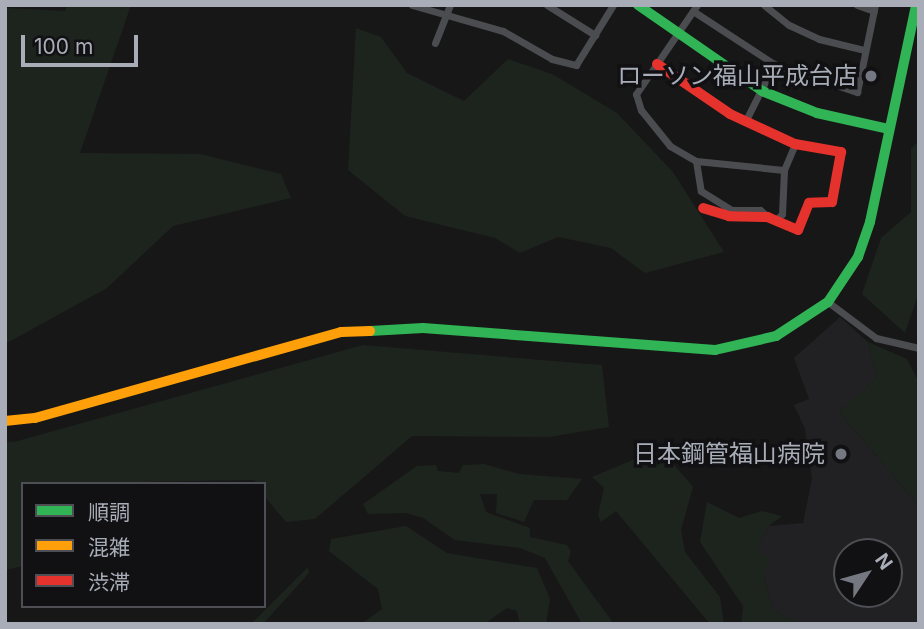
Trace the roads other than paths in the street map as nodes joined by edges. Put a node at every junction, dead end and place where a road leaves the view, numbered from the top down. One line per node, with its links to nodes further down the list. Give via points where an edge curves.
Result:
1 (412, 5): 11 (street)
2 (450, 5): 11 (street)
3 (547, 5): 13 (street)
4 (613, 5): 13 (street)
5 (638, 5): 12 (street)
6 (764, 5): 15 (street, via 789,25 820,39)
7 (857, 5): 10 (street)
8 (914, 6): 20 (street)
9 (695, 8): 12 (street); 17 (street)
10 (874, 8): 15 (street)
11 (446, 16): 13 (street, via 503,31 552,59 576,65); 14 (street)
12 (678, 33): 16 (street); 18 (street)
13 (595, 35)
14 (435, 43)
15 (864, 50): 17 (street, via 857,92)
16 (657, 64): 19 (street); 22 (street, via 636,94 641,110 670,146)
17 (774, 64): 18 (street)
18 (762, 91): 19 (street); 20 (street, via 817,113)
19 (746, 120): 21 (street)
20 (889, 129): 26 (street, via 865,240 847,278)
21 (795, 144): 23 (street); 25 (street, via 841,152 832,202 809,203 798,230)
22 (696, 161): 23 (street); 25 (street, via 701,191 732,211 760,210)
23 (784, 170): 25 (street, via 782,214)
24 (703, 208): 25 (street, via 729,216)
25 (771, 219)
26 (828, 302): 27 (street, via 876,338); 28 (street, via 775,336 715,350 423,328 341,332 34,418)
27 (919, 348)
28 (5, 421)

